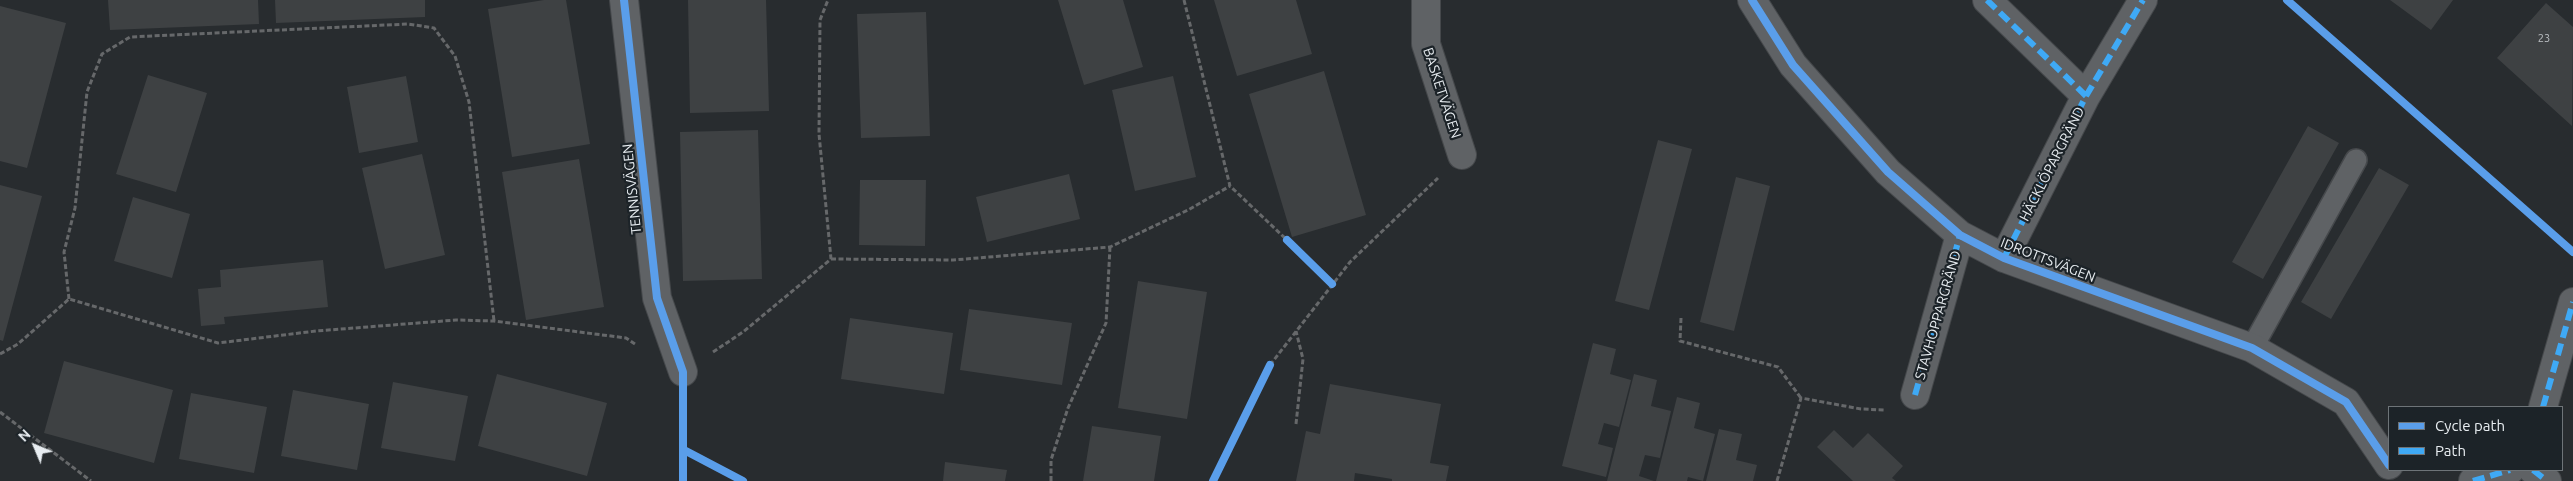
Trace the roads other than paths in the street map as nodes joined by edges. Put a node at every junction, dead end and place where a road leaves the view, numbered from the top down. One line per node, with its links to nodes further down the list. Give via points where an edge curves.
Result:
1 (624, 0): 13 (street, TENNISVÄGEN, via 657,298)
2 (1426, 0): 7 (street, BASKETVÄGEN, via 1426,44)
3 (1752, 0): 9 (street, IDROTTSVÄGEN, via 1793,65 1888,172)
4 (1987, 0): 6 (street, HÄCKLÖPARGRÄND)
5 (2143, 0): 6 (street, HÄCKLÖPARGRÄND)
6 (2086, 96): 10 (street, HÄCKLÖPARGRÄND)
7 (1462, 155)
8 (2356, 160): 12 (lane)
9 (1960, 236): 10 (street, IDROTTSVÄGEN); 14 (street, STAVHOPPARGRÄND)
10 (2004, 258): 12 (street, IDROTTSVÄGEN)
11 (2573, 302): 15 (street)
12 (2252, 348): 16 (street, IDROTTSVÄGEN, via 2346,402)
13 (683, 372)
14 (1915, 395)
15 (2543, 406)
16 (2388, 464)
17 (2507, 471): 19 (street)
18 (2534, 471): 20 (street)
19 (2473, 481)
20 (2547, 481)

